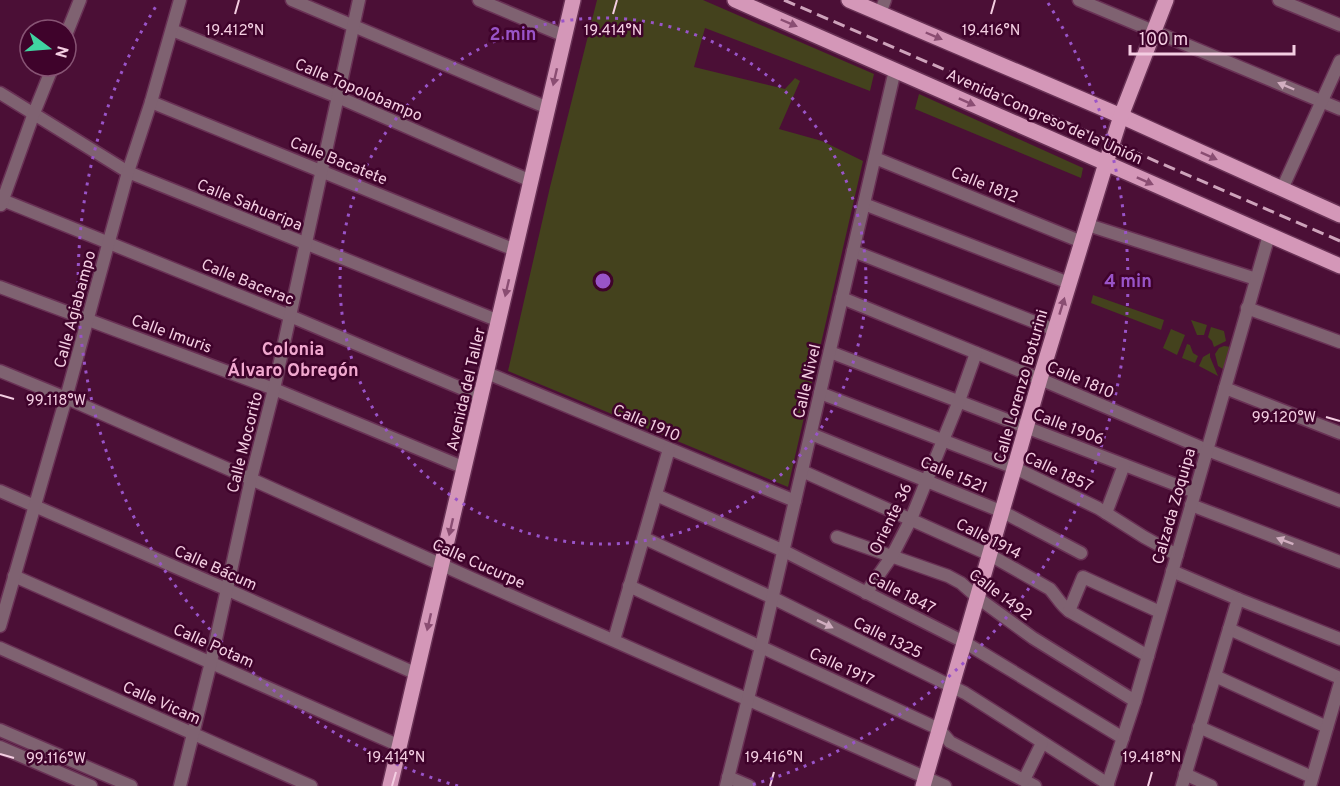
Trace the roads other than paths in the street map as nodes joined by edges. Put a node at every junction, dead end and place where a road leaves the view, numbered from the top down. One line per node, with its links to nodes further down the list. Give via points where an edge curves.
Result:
1 (80, 0): 13 (street)
2 (180, 0): 16 (street, Calle Agiabampo)
3 (292, 0): 14 (street)
4 (359, 0): 14 (street, Calle Mocorito)
5 (479, 0): 18 (street)
6 (573, 0): 18 (main road, Avenida del Taller)
7 (735, 0): 20 (main road, Avenida Congreso de la Unión, one-way to 20)
8 (849, 0): 12 (main road, Avenida Congreso de la Unión)
9 (1079, 0): 17 (street)
10 (1166, 0): 17 (main road, Calle Lorenzo Boturini)
11 (1279, 0): 15 (street)
12 (883, 7): 29 (main road, Avenida Congreso de la Unión, one-way to 29)
13 (73, 18)
14 (354, 25): 23 (street, Calle Mocorito); 26 (street)
15 (1340, 25)
16 (172, 30): 23 (street, Calle Topolobampo); 25 (street, Calle Agiabampo)
17 (1154, 31): 24 (street, one-way to 17); 29 (main road, Calle Lorenzo Boturini)
18 (565, 36): 26 (main road, Avenida del Taller, one-way to 26)
19 (1340, 61): 24 (street)
20 (895, 70): 30 (street, Calle Nivel); 31 (main road, Avenida Congreso de la Unión, one-way to 31)
21 (48, 78): 28 (street)
22 (0, 93): 28 (street, Calle Sahuaripa)
23 (338, 97): 32 (street, Calle Mocorito); 34 (street, Calle Topolobampo)
24 (1322, 101): 27 (street); 35 (street)
25 (151, 102): 32 (street, Calle Bacatete); 33 (street, Calle Agiabampo)
26 (548, 108): 34 (main road, Avenida del Taller)
27 (1340, 109)
28 (34, 113): 33 (street, Calle Sahuaripa); 36 (street)
29 (1121, 116): 31 (main road, Calle Lorenzo Boturini); 35 (main road, Avenida Congreso de la Unión, one-way to 35)
30 (875, 158): 37 (street, Calle Nivel); 42 (street, Calle 1812)
31 (1106, 163): 39 (main road, Calle Lorenzo Boturini); 40 (main road, Avenida Congreso de la Unión, one-way to 40)
32 (322, 171): 43 (street, Calle Mocorito); 44 (street, Calle Bacatete)
33 (128, 172): 41 (street, Calle Agiabampo); 43 (street, Calle Sahuaripa)
34 (531, 181): 44 (main road, Avenida del Taller)
35 (1282, 189): 38 (main road, Avenida Congreso de la Unión)
36 (1, 202): 41 (street, Calle Bacerac)
37 (864, 204): 45 (street, Calle Nivel); 48 (street)
38 (1340, 215)
39 (1088, 225): 42 (main road, Calle Lorenzo Boturini); 47 (street)
40 (1269, 235): 46 (main road, Avenida Congreso de la Unión); 47 (street, Calzada Zoquipa)
41 (110, 242): 52 (street, Calle Bacerac); 53 (street, Calle Agiabampo)
42 (1082, 242): 48 (main road, Calle Lorenzo Boturini)
43 (306, 244): 52 (street, Calle Mocorito); 54 (street, Calle Sahuaripa)
44 (515, 250): 54 (main road, Avenida del Taller, one-way to 54)
45 (853, 251): 50 (street, Calle Nivel); 55 (street)
46 (1340, 266)
47 (1256, 279): 51 (street, Calzada Zoquipa)
48 (1070, 283): 55 (main road, Calle Lorenzo Boturini, one-way to 48)
49 (0, 287): 53 (street, Calle Imuris)
50 (842, 298): 57 (street, Calle Nivel); 58 (street, Calle 1810)
51 (1247, 308): 56 (street); 62 (street, Calzada Zoquipa)
52 (290, 316): 63 (street, Calle Mocorito); 65 (street, Calle Bacerac)
53 (88, 320): 63 (street, Calle Imuris); 66 (street, Calle Agiabampo)
54 (499, 321): 60 (main road, Avenida del Taller)
55 (1055, 330): 61 (main road, Calle Lorenzo Boturini)
56 (1340, 342)
57 (830, 352): 64 (street, Calle Nivel); 67 (street, Calle 1906)
58 (976, 353): 61 (street, Calle 1810); 67 (street, Oriente 36)
59 (0, 371): 66 (street, Calle Cucurpe)
60 (487, 373): 65 (main road, Avenida del Taller); 72 (street, Calle 1910)
61 (1040, 379): 68 (main road, Calle Lorenzo Boturini); 73 (street, Calle 1810)
62 (1225, 388): 69 (street); 73 (street, Calzada Zoquipa)
63 (274, 389): 75 (street, Calle Imuris); 78 (street, Calle Mocorito)
64 (820, 393): 70 (street, Calle Nivel); 71 (street, Calle 1857)
65 (482, 397): 75 (main road, Avenida del Taller)
66 (66, 398): 78 (street, Calle Cucurpe); 85 (street, Calle Agiabampo)
67 (959, 401): 68 (street, Calle 1906); 71 (street, Oriente 36)
68 (1026, 427): 74 (street, Calle 1906); 76 (main road, Calle Lorenzo Boturini)
69 (1340, 433)
70 (811, 434): 77 (street, Calle Nivel); 79 (street, Calle 1521)
71 (942, 441): 76 (street, Calle 1857); 79 (street, Oriente 36)
72 (669, 449): 82 (street); 83 (street, Calle 1910)
73 (1207, 450): 81 (street, Calzada Zoquipa); 84 (street, Calle 1810)
74 (1124, 465): 81 (street, Calle 1906); 88 (street)
75 (465, 468): 98 (main road, Avenida del Taller, one-way to 98)
76 (1015, 468): 87 (main road, Calle Lorenzo Boturini); 88 (street, Calle 1857)
77 (802, 471): 83 (street, Calle Nivel); 89 (street, Calle 1914)
78 (251, 478): 98 (street, Calle Cucurpe); 102 (street, Calle Mocorito)
79 (926, 480): 87 (street, Calle 1521); 89 (street, Oriente 36)
80 (0, 491): 85 (street, Calle Bácum)
81 (1195, 492): 86 (street, Calzada Zoquipa)
82 (656, 495): 90 (street); 92 (street, Calle 1847)
83 (795, 501): 92 (street, Calle Nivel)
84 (1340, 501)
85 (35, 505): 100 (street, Calle Agiabampo); 102 (street, Calle Bácum)
86 (1191, 505): 95 (street, Calzada Zoquipa); 97 (street, one-way to 86)
87 (1002, 512): 93 (street, Calle 1521); 94 (main road, Calle Lorenzo Boturini)
88 (1106, 513): 95 (street, Calle 1857)
89 (911, 519): 94 (street, Calle 1914); 96 (street, Oriente 36)
90 (644, 537): 101 (street); 105 (street, Calle 1325)
91 (837, 537): 96 (street, Calle 1492)
92 (784, 551): 104 (street, Calle 1847); 105 (street, Calle Nivel)
93 (1081, 552)
94 (990, 555): 106 (main road, Calle Lorenzo Boturini); 108 (street, Calle 1914, via 1050,589)
95 (1177, 555): 99 (street, Calzada Zoquipa)
96 (892, 556): 104 (street, Oriente 36); 106 (street, Calle 1492, via 948,576)
97 (1340, 562)
98 (442, 565): 113 (street, Calle Cucurpe); 119 (main road, Avenida del Taller, one-way to 119)
99 (1172, 571): 107 (street); 109 (street, Calzada Zoquipa)
100 (14, 576): 103 (street, Calle Agiabampo); 118 (street, Calle Potam)
101 (629, 586): 113 (street); 115 (street, Calle 1917)
102 (226, 589): 118 (street, Calle Mocorito); 119 (street, Calle Bácum)
103 (5, 590): 110 (street, Calle Agiabampo)
104 (866, 593): 114 (street, Calle 1847)
105 (773, 598): 115 (street, Calle Nivel); 122 (street, Calle 1325, one-way to 122)
106 (978, 598): 114 (main road, Calle Lorenzo Boturini); 124 (street, Calle 1492, via 1033,638)
107 (1238, 599): 111 (street); 112 (street)
108 (1069, 611): 109 (street, via 1083,577); 117 (street, Calle 1914)
109 (1160, 612): 117 (street, Calzada Zoquipa)
110 (0, 626)
111 (1229, 629): 120 (street); 121 (street)
112 (1340, 639)
113 (614, 640): 123 (street, Calle Cucurpe)
114 (964, 642): 122 (main road, Calle Lorenzo Boturini); 130 (street, Calle 1847)
115 (761, 647): 123 (street, Calle Nivel); 127 (street, Calle 1917)
116 (0, 648): 129 (street, Calle Vicam)
117 (1148, 656): 124 (street, Calzada Zoquipa)
118 (211, 662): 129 (street, Calle Mocorito); 132 (street, Calle Potam)
119 (417, 674): 132 (main road, Avenida del Taller)
120 (1215, 676): 125 (street); 126 (street)
121 (1340, 680): 126 (street)
122 (952, 687): 127 (main road, Calle Lorenzo Boturini); 131 (street, Calle 1325)
123 (748, 699): 136 (street, Calle Nivel); 137 (street, Calle Cucurpe)
124 (1135, 701): 130 (street, Calzada Zoquipa)
125 (1199, 727): 134 (street); 135 (street)
126 (1327, 727): 135 (street)
127 (939, 729): 137 (main road, Calle Lorenzo Boturini); 138 (street, Calle 1917, via 950,742)
128 (0, 730): 141 (street)
129 (192, 734): 142 (street, Calle Mocorito); 143 (street, Calle Vicam)
130 (1122, 738): 139 (street, Calzada Zoquipa)
131 (1042, 743): 138 (street); 139 (street, Calle 1325)
132 (400, 746): 144 (main road, Avenida del Taller)
133 (0, 747): 140 (street)
134 (1183, 780): 147 (street)
135 (1311, 781)
136 (727, 782): 145 (street)
137 (924, 782): 146 (street, Calle Cucurpe)
138 (1029, 783)
139 (1107, 785)
140 (91, 786)
141 (131, 786)
142 (180, 786)
143 (311, 786)
144 (390, 786)
145 (748, 786)
146 (945, 786)
147 (1211, 786)

